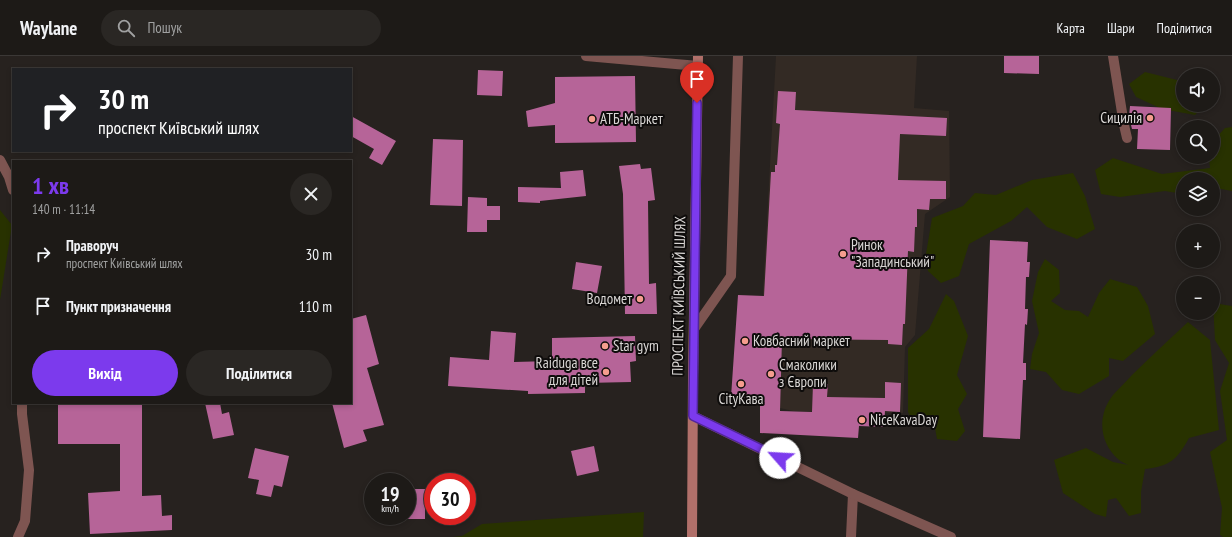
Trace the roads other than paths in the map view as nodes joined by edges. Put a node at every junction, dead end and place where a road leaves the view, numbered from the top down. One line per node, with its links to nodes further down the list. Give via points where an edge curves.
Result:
1 (586, 56): 4 (street)
2 (738, 56): 8 (street, via 731,276)
3 (1113, 56): 5 (street)
4 (698, 61): 8 (main road, ПРОСПЕКТ КИЇВСЬКИЙ ШЛЯХ)
5 (1128, 138)
6 (0, 160): 7 (street)
7 (12, 187)
8 (694, 329): 10 (main road, ПРОСПЕКТ КИЇВСЬКИЙ ШЛЯХ)
9 (22, 404): 12 (street, via 29,470 25,521)
10 (693, 416): 11 (street); 13 (main road, ПРОСПЕКТ КИЇВСЬКИЙ ШЛЯХ)
11 (853, 494): 14 (street); 15 (street)
12 (18, 537)
13 (692, 537)
14 (852, 537)
15 (951, 537)

